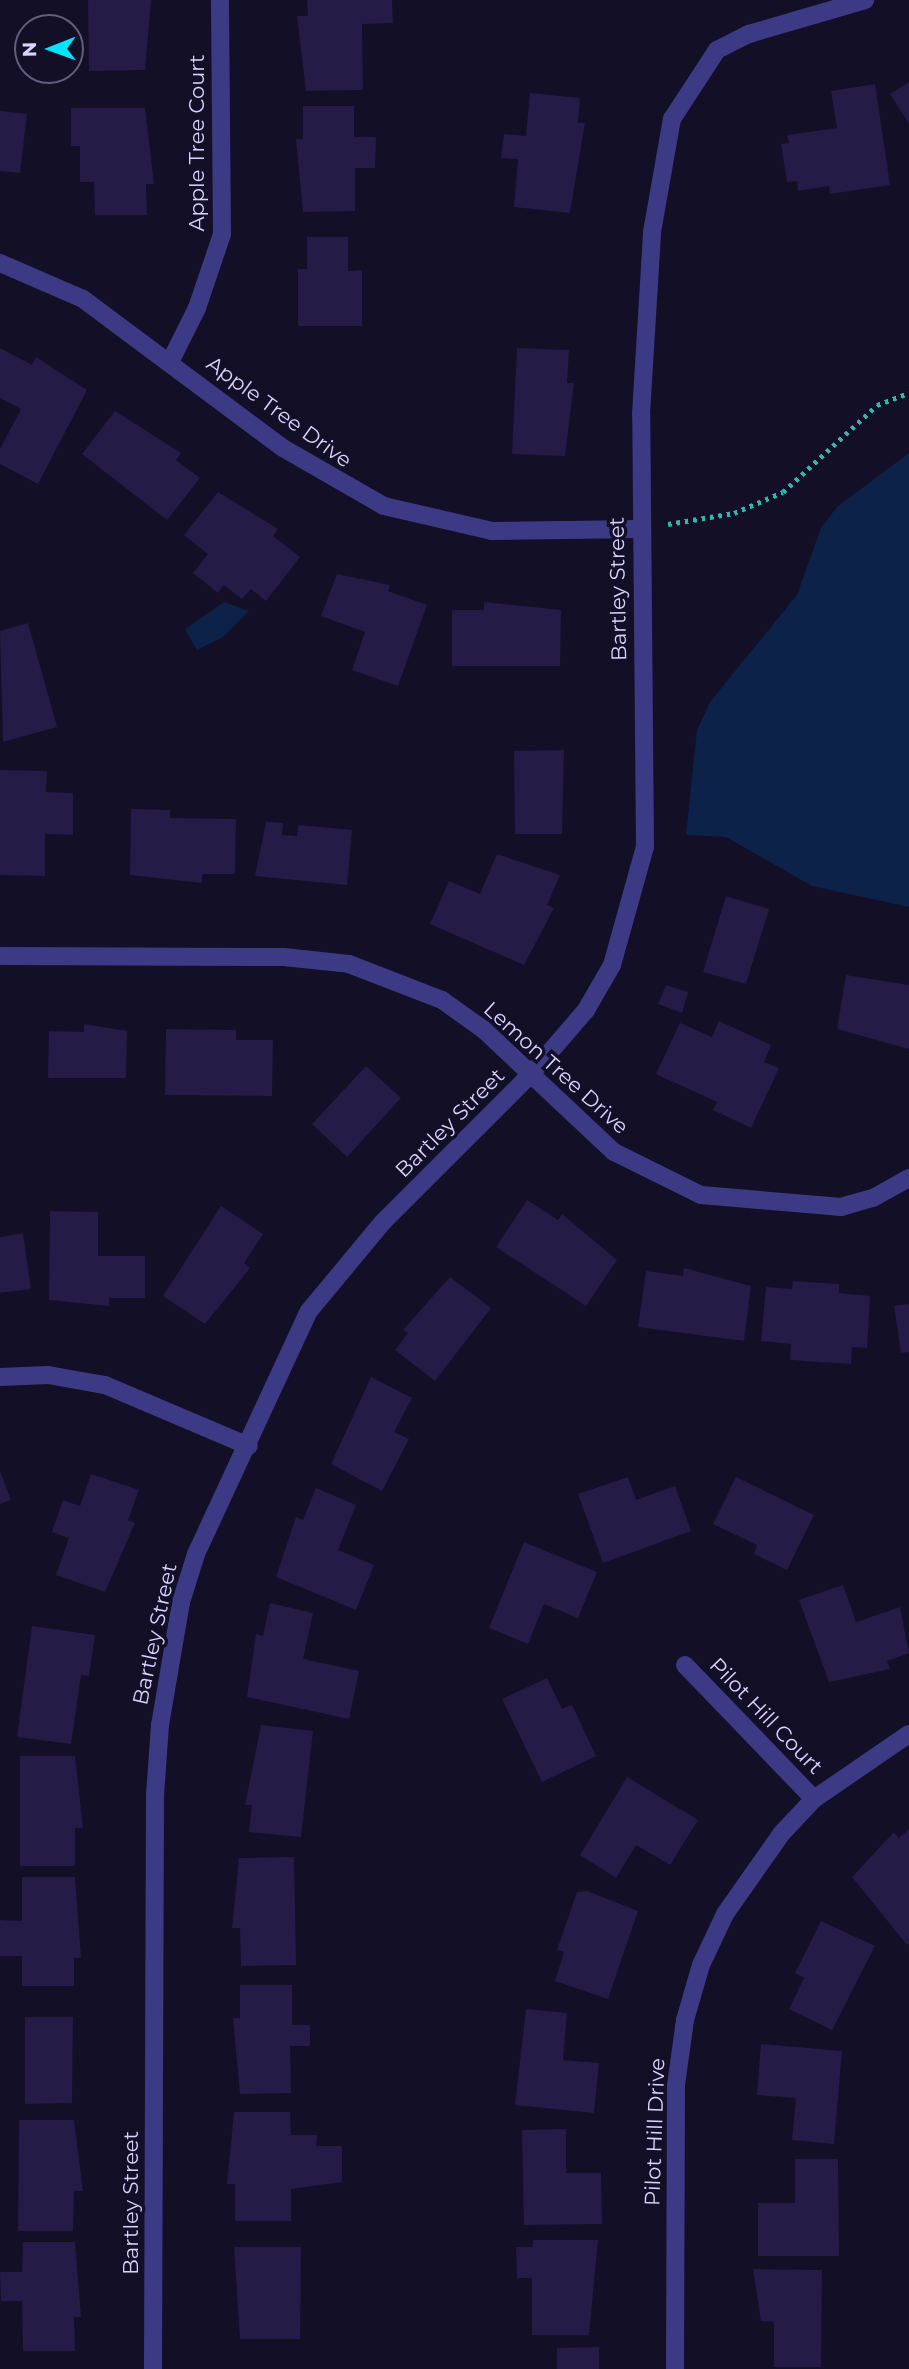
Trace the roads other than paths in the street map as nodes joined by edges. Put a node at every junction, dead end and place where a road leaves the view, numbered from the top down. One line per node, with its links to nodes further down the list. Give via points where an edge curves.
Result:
1 (220, 0): 4 (street, Apple Tree Court, via 222,234 197,308)
2 (865, 0): 5 (street, Bartley Street, via 717,50 672,118 652,232)
3 (0, 263): 4 (street, Apple Tree Drive, via 83,299)
4 (171, 360): 5 (street, Apple Tree Drive, via 283,448 384,506 492,531)
5 (640, 529): 7 (street, Bartley Street, via 645,847 612,965 586,1010)
6 (0, 956): 7 (street, Lemon Tree Drive, via 284,957 349,964 442,1000)
7 (531, 1074): 8 (street, Lemon Tree Drive, via 614,1152 701,1195 841,1207); 10 (street, Bartley Street, via 332,1282 310,1311)
8 (909, 1178)
9 (0, 1377): 10 (street, via 48,1375 104,1385)
10 (249, 1446): 14 (street, Bartley Street, via 196,1554 160,1725)
11 (685, 1665): 13 (street, Pilot Hill Court)
12 (909, 1734): 13 (street, Pilot Hill Drive)
13 (814, 1799): 15 (street, Pilot Hill Drive, via 725,1914 685,2020 676,2085)
14 (153, 2369)
15 (675, 2369)

